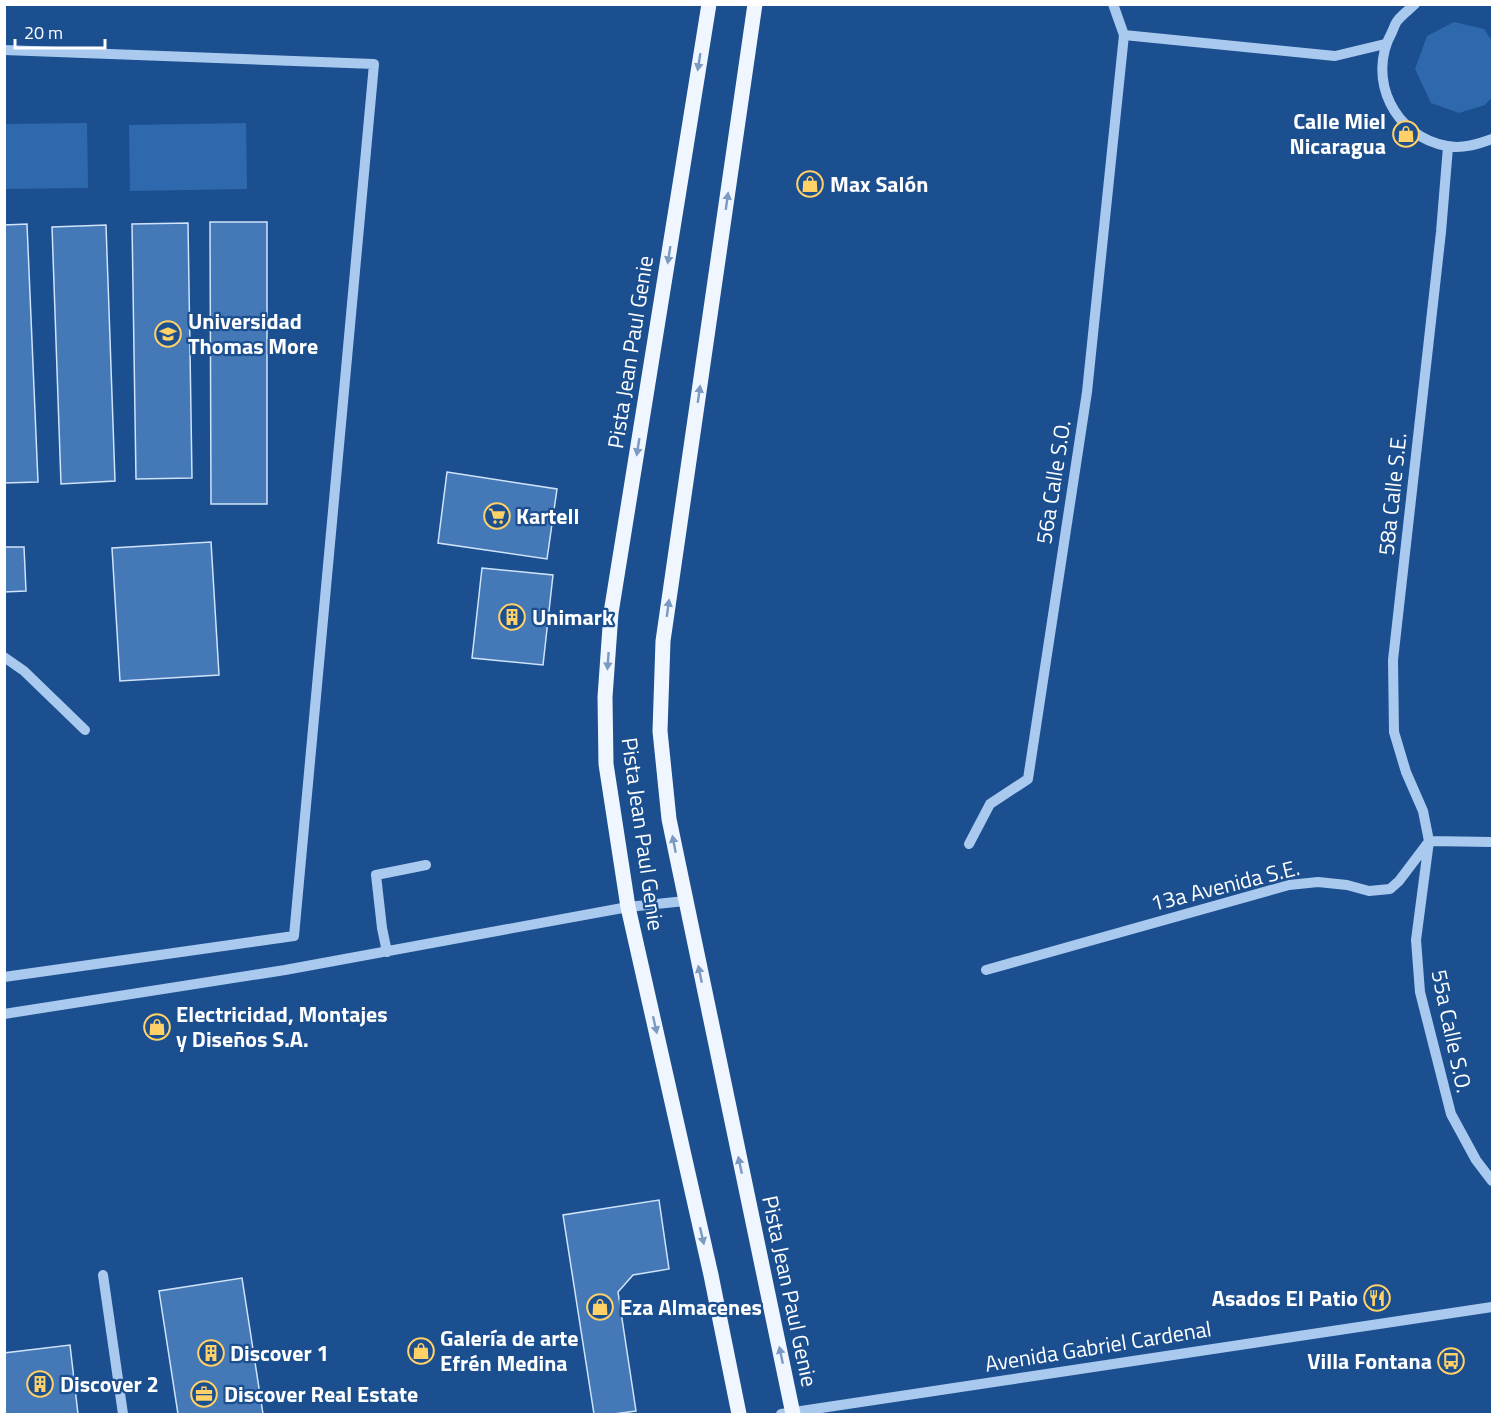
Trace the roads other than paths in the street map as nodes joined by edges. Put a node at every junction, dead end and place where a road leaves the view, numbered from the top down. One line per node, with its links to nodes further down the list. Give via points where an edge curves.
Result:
1 (709, 4): 17 (main road, Pista Jean Paul Genie, one-way to 17, via 611,613 605,697 606,764)
2 (755, 4): 16 (main road, Pista Jean Paul Genie, one-way to 2, via 669,819 660,731 663,641)
3 (1113, 4): 5 (street)
4 (1415, 4): 6 (street, via 1398,20)
5 (1124, 35): 6 (street, via 1335,56); 14 (street, 56a Calle S.O., via 1087,392 1028,779 990,804)
6 (1385, 44): 9 (street, via 1382,71 1387,98 1401,121 1423,138)
7 (4, 50): 20 (street, via 374,64 294,936)
8 (1492, 139): 9 (street, via 1476,146)
9 (1448, 147): 12 (street, 58a Calle S.E., via 1393,660 1394,732)
10 (4, 657): 11 (street)
11 (85, 730)
12 (1430, 841): 13 (street); 19 (street, 13a Avenida S.E., via 1390,889 1369,891 1318,882 1289,885); 22 (street, 55a Calle S.O., via 1416,940 1420,992 1451,1114)
13 (1492, 842)
14 (969, 844)
15 (426, 865): 18 (street, via 376,875)
16 (685, 901): 17 (street); 27 (main road, Pista Jean Paul Genie, one-way to 16)
17 (628, 907): 18 (street); 26 (main road, Pista Jean Paul Genie, one-way to 26)
18 (387, 952): 21 (street)
19 (986, 970)
20 (4, 977)
21 (4, 1014)
22 (1492, 1181)
23 (103, 1275): 25 (street)
24 (1492, 1307): 27 (street, Avenida Gabriel Cardenal)
25 (123, 1414)
26 (740, 1414)
27 (789, 1414)

